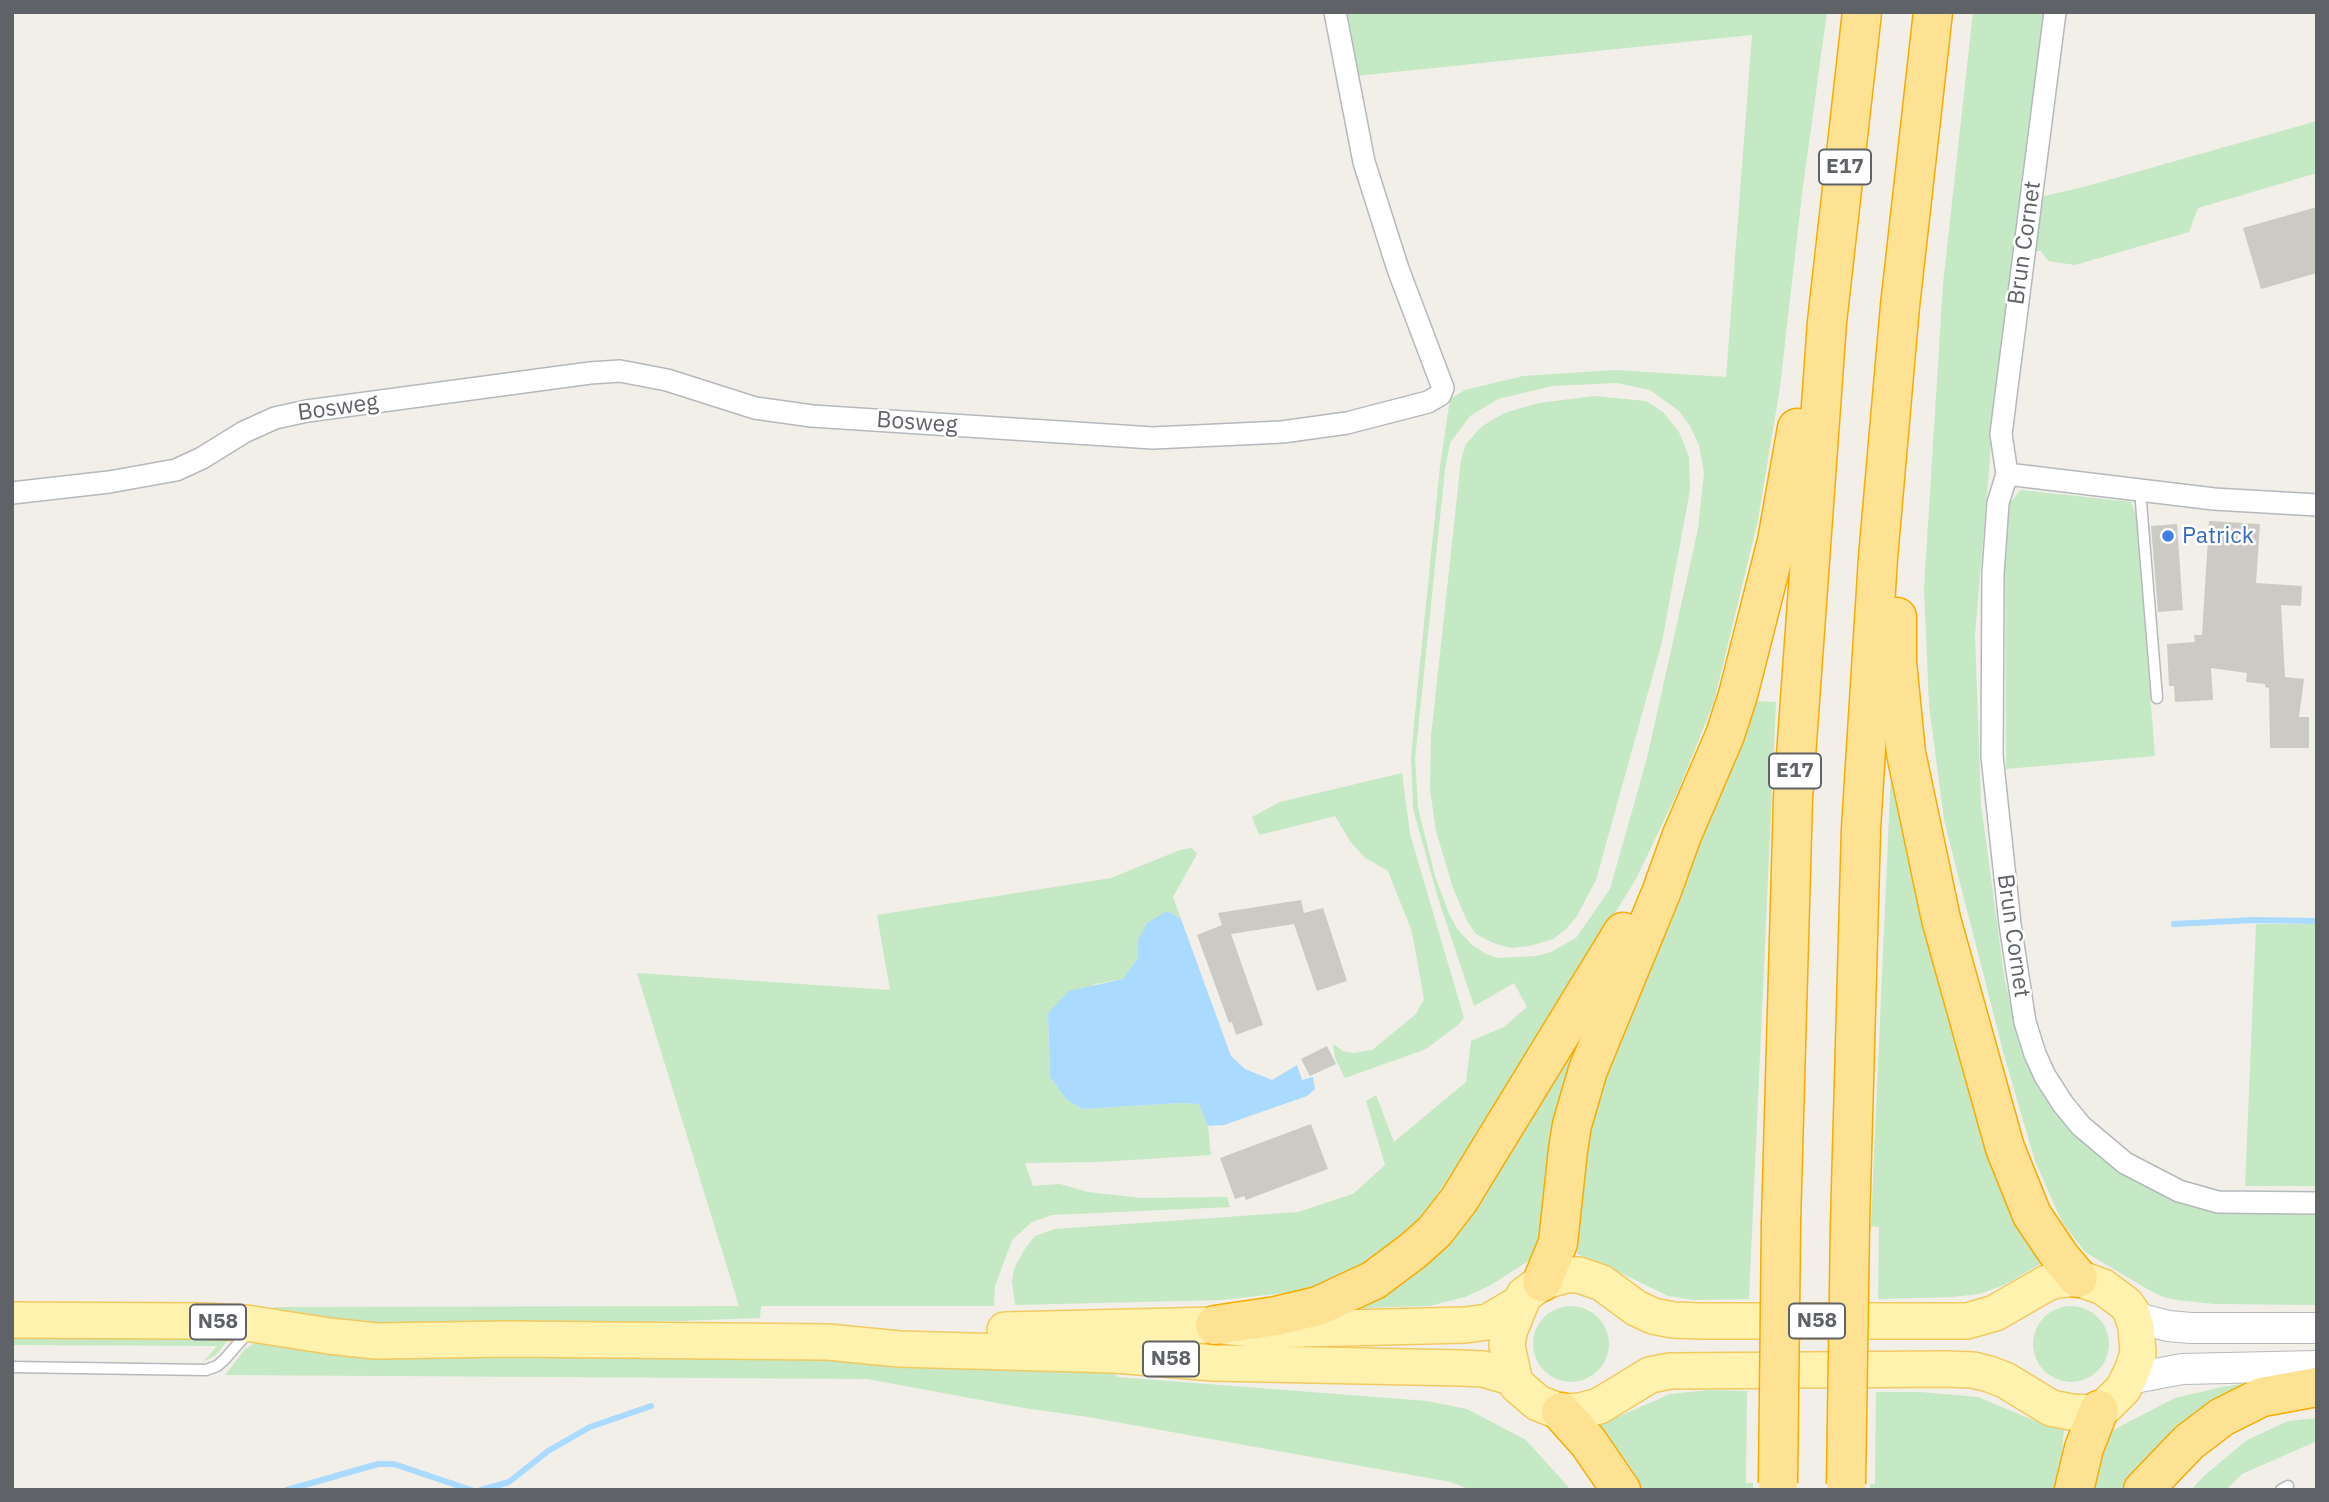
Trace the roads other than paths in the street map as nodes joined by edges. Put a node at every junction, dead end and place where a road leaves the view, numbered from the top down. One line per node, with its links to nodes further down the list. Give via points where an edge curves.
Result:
1 (1335, 12): 8 (street, Bosweg, via 1364,162 1398,269 1440,375 1440,395 1428,402 1347,423 1282,432 1153,439 812,416 755,408 667,380 620,371 307,411 275,418 176,470)
2 (1862, 12): 5 (highway, E17)
3 (1933, 12): 10 (highway)
4 (2055, 12): 6 (street, Brun Cornet, via 2001,434)
5 (1827, 321): 12 (highway, via 1800,405 1777,541 1749,659 1725,735); 29 (highway, E17, bridge, via 1793,798 1780,1222)
6 (2007, 474): 7 (street); 13 (street, Brun Cornet, via 1998,503 1993,574 1992,756 2017,976 2035,1054 2051,1086 2081,1126 2141,1173 2218,1202)
7 (2140, 490): 9 (street); 11 (lane)
8 (12, 493)
9 (2317, 505)
10 (1878, 558): 14 (highway, via 1897,602 1900,706 1921,830 2001,1136 2032,1215); 30 (highway, bridge, via 1861,829)
11 (2157, 698)
12 (1682, 835): 15 (highway, via 1579,1097 1558,1243); 19 (highway, via 1459,1200 1435,1231 1395,1266 1337,1298 1287,1313)
13 (2317, 1203)
14 (2078, 1278): 15 (main road, N58, via 2047,1283 1981,1318 1943,1321 1673,1320 1643,1312 1590,1278 1566,1275); 16 (main road, via 2115,1294)
15 (1531, 1292): 19 (main road, N58, via 1488,1322 1465,1325 1262,1330); 24 (main road, via 1509,1332 1507,1346)
16 (2134, 1317): 20 (main road, via 2191,1328); 25 (main road, via 2139,1345)
17 (12, 1320): 18 (main road, N58)
18 (246, 1323): 21 (main road, N58, via 376,1341); 23 (lane, via 246,1336 217,1366 206,1370)
19 (1215, 1325): 21 (main road, N58, via 1003,1330)
20 (2317, 1328)
21 (828, 1342): 24 (main road, N58, via 1214,1363 1483,1369)
22 (2317, 1366): 25 (main road, via 2182,1369)
23 (12, 1367)
24 (1514, 1378): 28 (main road, via 1531,1398)
25 (2129, 1380): 27 (main road, via 2114,1400)
26 (2317, 1387): 33 (highway, via 2262,1397 2222,1417 2189,1442)
27 (2099, 1410): 28 (main road, N58, via 2081,1413 2050,1408 2005,1380 1981,1372 1919,1369 1670,1371 1650,1375 1599,1406); 32 (highway)
28 (1561, 1412): 31 (highway)
29 (1778, 1487)
30 (1846, 1487)
31 (1621, 1490)
32 (2074, 1490)
33 (2143, 1490)

